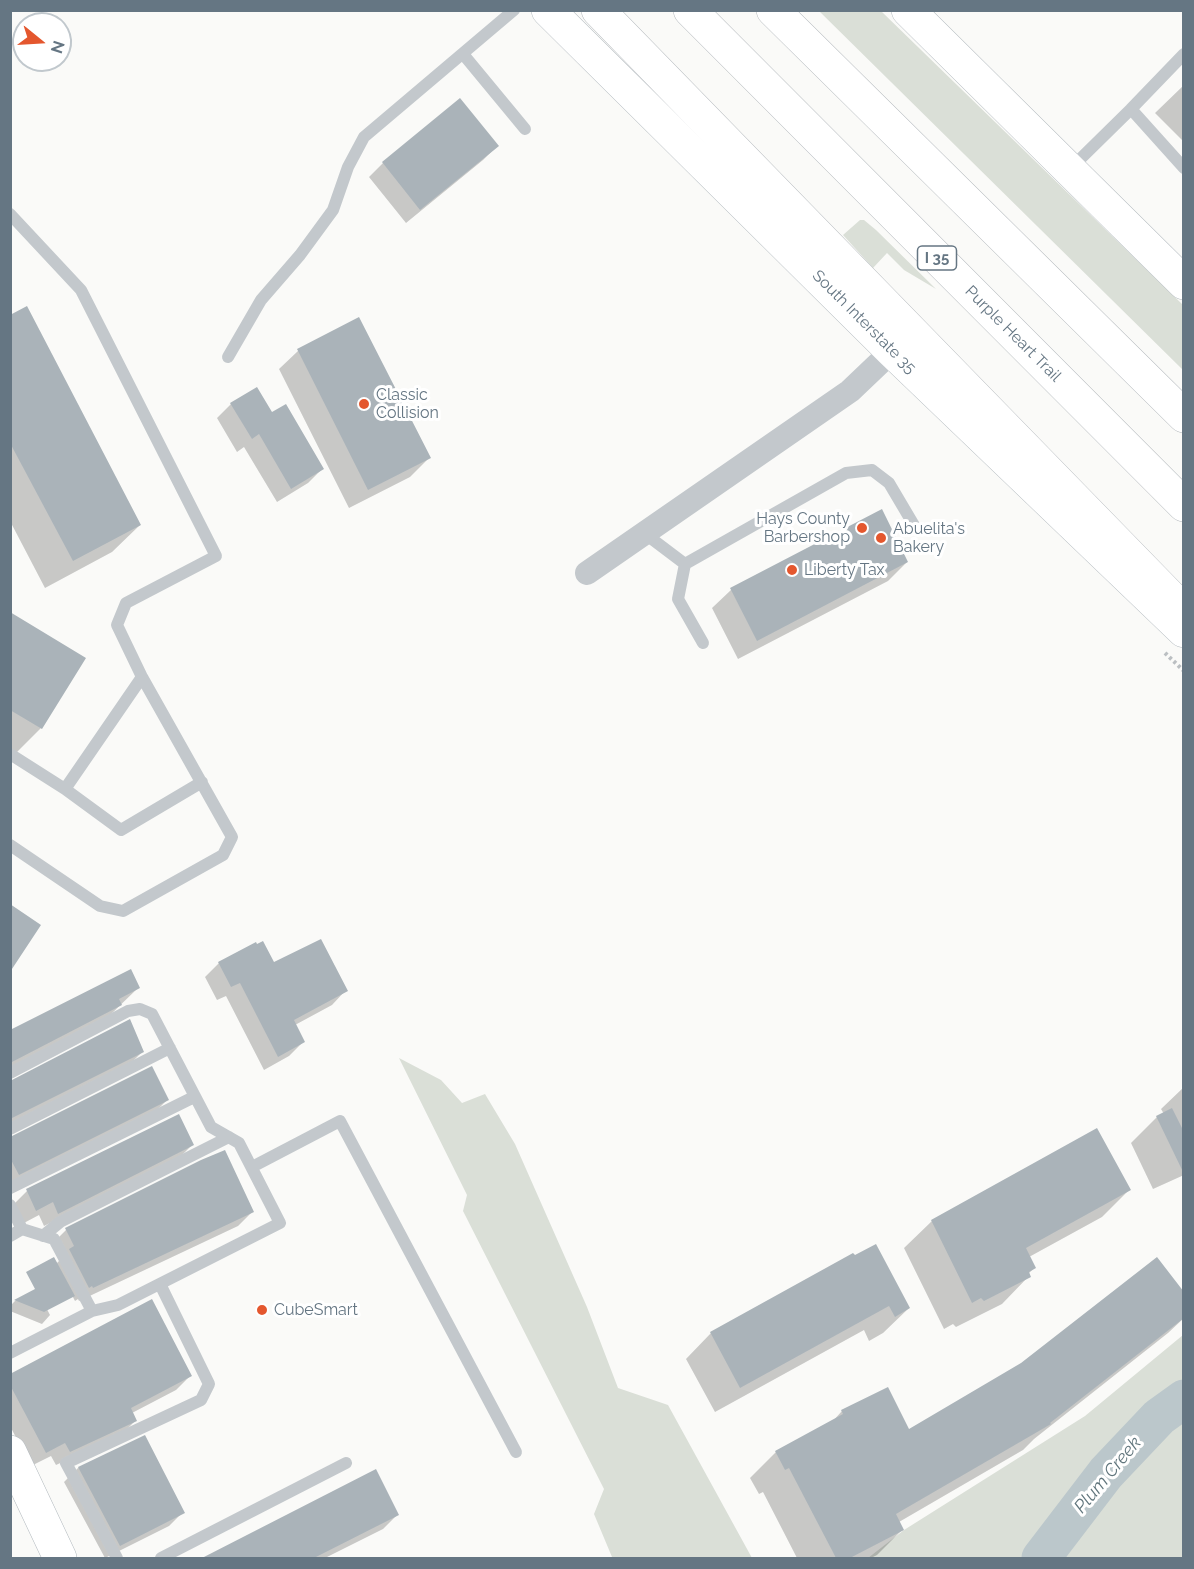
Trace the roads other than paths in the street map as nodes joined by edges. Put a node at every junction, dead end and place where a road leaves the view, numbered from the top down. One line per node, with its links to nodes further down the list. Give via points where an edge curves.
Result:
1 (514, 10): 7 (lane)
2 (548, 10): 15 (main road, South Interstate 35)
3 (598, 10): 23 (main road)
4 (690, 10): 18 (main road, Purple Heart Trail / I 35)
5 (773, 10): 17 (main road)
6 (908, 10): 12 (main road)
7 (463, 54): 10 (lane); 16 (lane, via 364,137 348,167 333,210 261,300)
8 (1184, 54): 9 (lane)
9 (1131, 108): 11 (lane); 12 (lane)
10 (525, 129)
11 (1184, 168)
12 (1069, 170): 14 (main road)
13 (10, 214): 26 (lane, via 81,290 216,556 126,603 117,625)
14 (1184, 283)
15 (892, 351): 20 (street, via 850,391); 24 (main road, South Interstate 35)
16 (228, 357)
17 (1184, 416)
18 (1184, 505)
19 (915, 527): 21 (lane, via 890,483 872,470 846,473)
20 (644, 533): 21 (lane); 22 (street)
21 (685, 564): 25 (lane, via 678,599)
22 (587, 573)
23 (1184, 611)
24 (1184, 631)
25 (703, 643)
26 (142, 677): 28 (lane); 29 (lane)
27 (10, 754): 29 (lane)
28 (202, 783): 29 (lane, via 121,830); 30 (lane, via 232,837 223,855 123,911 100,906)
29 (65, 789)
30 (10, 845)
31 (170, 1048): 32 (lane, via 152,1014 140,1009 128,1011); 33 (lane); 34 (lane)
32 (10, 1073)
33 (194, 1096): 35 (lane, via 211,1127); 37 (lane)
34 (10, 1129)
35 (229, 1137): 36 (lane, via 239,1143); 41 (lane, via 60,1222)
36 (252, 1167): 42 (lane, via 280,1222); 46 (lane, via 340,1121)
37 (10, 1188)
38 (10, 1205): 39 (lane)
39 (22, 1229): 40 (lane); 41 (lane)
40 (10, 1236)
41 (43, 1236): 43 (lane, via 54,1239)
42 (160, 1284): 43 (lane, via 118,1305); 49 (lane, via 209,1384 201,1400 66,1463)
43 (92, 1311): 44 (lane)
44 (10, 1353)
45 (10, 1452): 48 (main road)
46 (516, 1452)
47 (346, 1463): 50 (lane)
48 (60, 1558)
49 (117, 1558)
50 (161, 1558)

